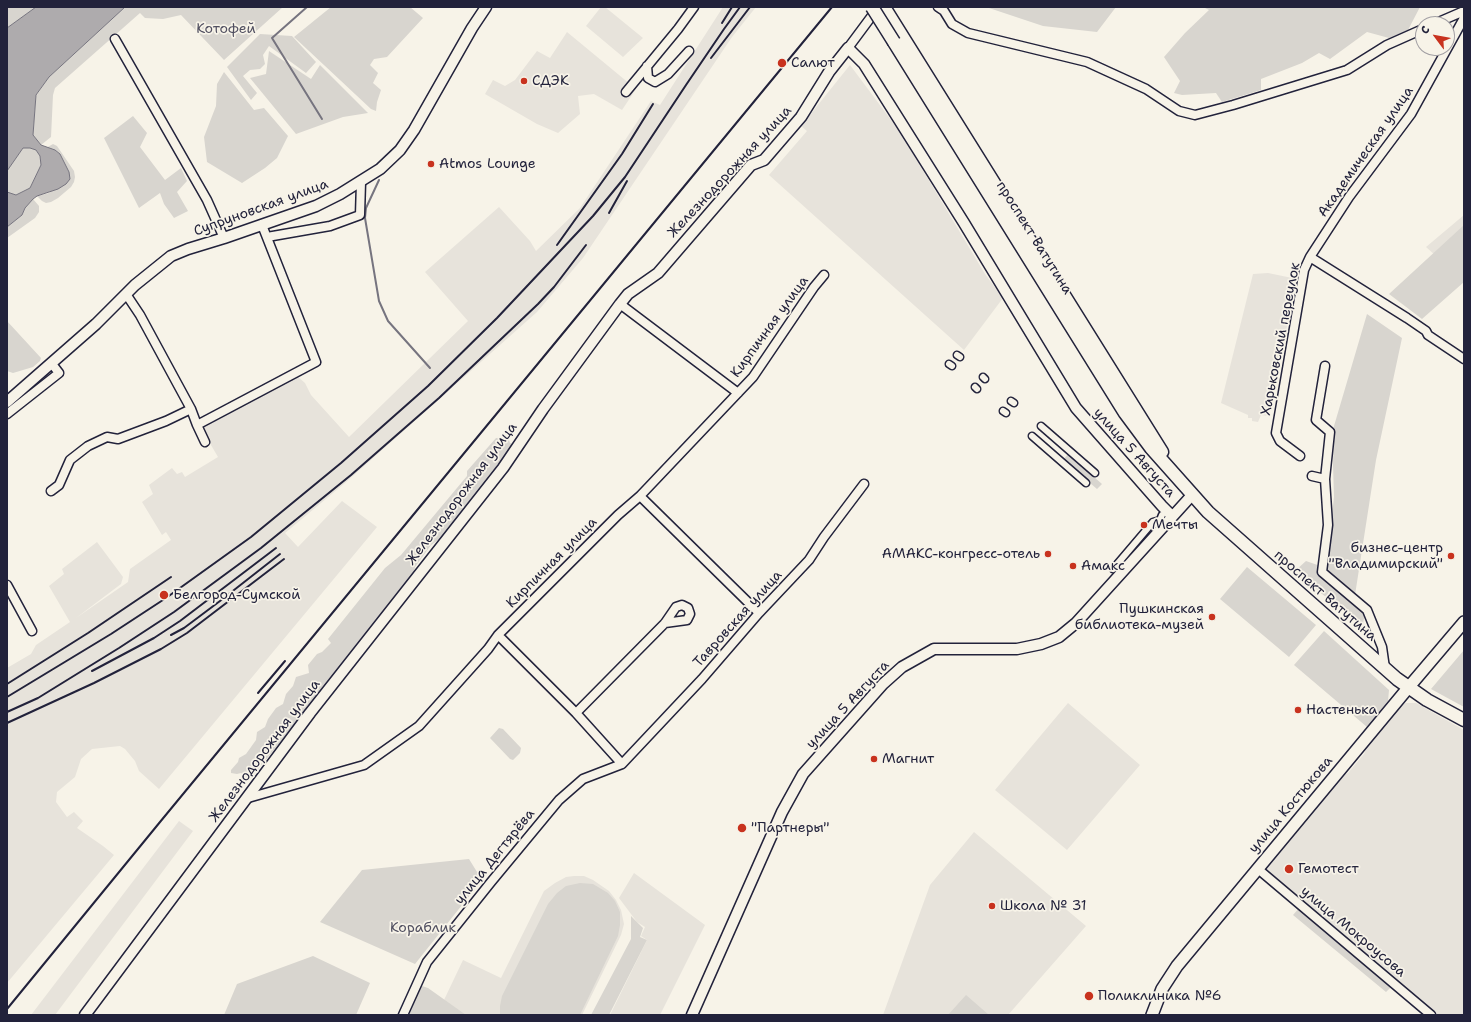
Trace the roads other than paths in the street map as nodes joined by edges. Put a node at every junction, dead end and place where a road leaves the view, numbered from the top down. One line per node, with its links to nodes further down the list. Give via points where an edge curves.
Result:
1 (486, 7): 17 (street, Супруновская улица, via 400,150 380,169)
2 (694, 7): 15 (street)
3 (872, 7): 12 (main road, проспект Ватутина, bridge)
4 (878, 7): 13 (street, Железнодорожная улица)
5 (884, 7): 12 (main road, проспект Ватутина)
6 (938, 7): 10 (street, via 944,11 952,24 968,33 1087,62 1146,89 1179,111 1195,115 1347,70 1387,45)
7 (1464, 10): 8 (street)
8 (1451, 16)
9 (1464, 18): 21 (street, Академическая улица, via 1410,114 1349,197)
10 (1415, 33)
11 (114, 39): 19 (street, via 207,200)
12 (898, 39): 43 (main road, проспект Ватутина, via 1125,413 1150,448)
13 (848, 48): 24 (street, Железнодорожная улица, via 801,116 764,160 751,166 658,273 628,294); 45 (street, улица 5 Августа, via 869,71 1076,408 1162,506)
14 (689, 50): 15 (street, via 668,74 654,82 648,78)
15 (647, 66): 16 (street)
16 (626, 92)
17 (361, 182): 18 (street, Супруновская улица, via 316,206); 20 (street, via 360,215 330,226)
18 (262, 225): 19 (street, Супруновская улица); 20 (street)
19 (224, 238): 23 (street, Супруновская улица, via 171,256)
20 (267, 238): 32 (street, via 316,362)
21 (1310, 257): 25 (street, Харьковский переулок, via 1407,318); 36 (street, Харьковский переулок, via 1304,270 1276,433 1280,441)
22 (824, 275): 28 (street, Кирпичная улица, via 753,377)
23 (126, 294): 26 (street, Супруновская улица); 30 (street)
24 (620, 304): 28 (street); 58 (street, Железнодорожная улица, via 503,468 310,713 255,785)
25 (1464, 359)
26 (52, 364): 29 (street, Супруновская улица); 31 (street, via 59,373)
27 (1325, 366): 39 (street, via 1316,420 1330,432)
28 (738, 392): 44 (street, Кирпичная улица)
29 (7, 402)
30 (191, 409): 32 (street); 42 (street, via 118,439 107,437 88,446 70,460 59,485)
31 (7, 414)
32 (197, 425): 35 (street)
33 (1040, 426): 37 (street)
34 (1032, 436): 40 (street)
35 (205, 442)
36 (1300, 456)
37 (1095, 473)
38 (1312, 476): 39 (street)
39 (1325, 479): 53 (street, via 1328,525 1322,572 1367,610 1382,647)
40 (1086, 483)
41 (864, 484): 48 (street, Тавровская улица, via 809,560)
42 (51, 491)
43 (1192, 495): 45 (street, улица 5 Августа); 53 (main road, проспект Ватутина, via 1250,551)
44 (640, 496): 48 (street); 52 (street, Кирпичная улица)
45 (1164, 518): 46 (street, via 1151,521); 62 (street, улица 5 Августа, via 1076,623 1058,636 1041,644 1017,649 934,649 902,667 883,684 803,774 782,812)
46 (1113, 570)
47 (7, 585): 51 (street)
48 (759, 613): 57 (street, Тавровская улица, via 702,680)
49 (1464, 622): 54 (main road, улица Костюкова)
50 (665, 624): 55 (street)
51 (32, 631)
52 (498, 635): 55 (street); 58 (street, Кирпичная улица, via 418,726 364,765)
53 (1385, 668): 54 (main road, проспект Ватутина)
54 (1408, 688): 56 (main road, проспект Ватутина, via 1444,711); 59 (main road, улица Костюкова)
55 (576, 713): 57 (street)
56 (1464, 720)
57 (622, 764): 61 (street, улица Дегтярёва, via 582,778 559,800 427,962)
58 (248, 798): 60 (street, Железнодорожная улица)
59 (1258, 869): 63 (main road, улица Костюкова, via 1176,966 1162,989); 64 (street, улица Мокроусова)
60 (85, 1015)
61 (403, 1015)
62 (692, 1015)
63 (1152, 1015)
64 (1431, 1015)

